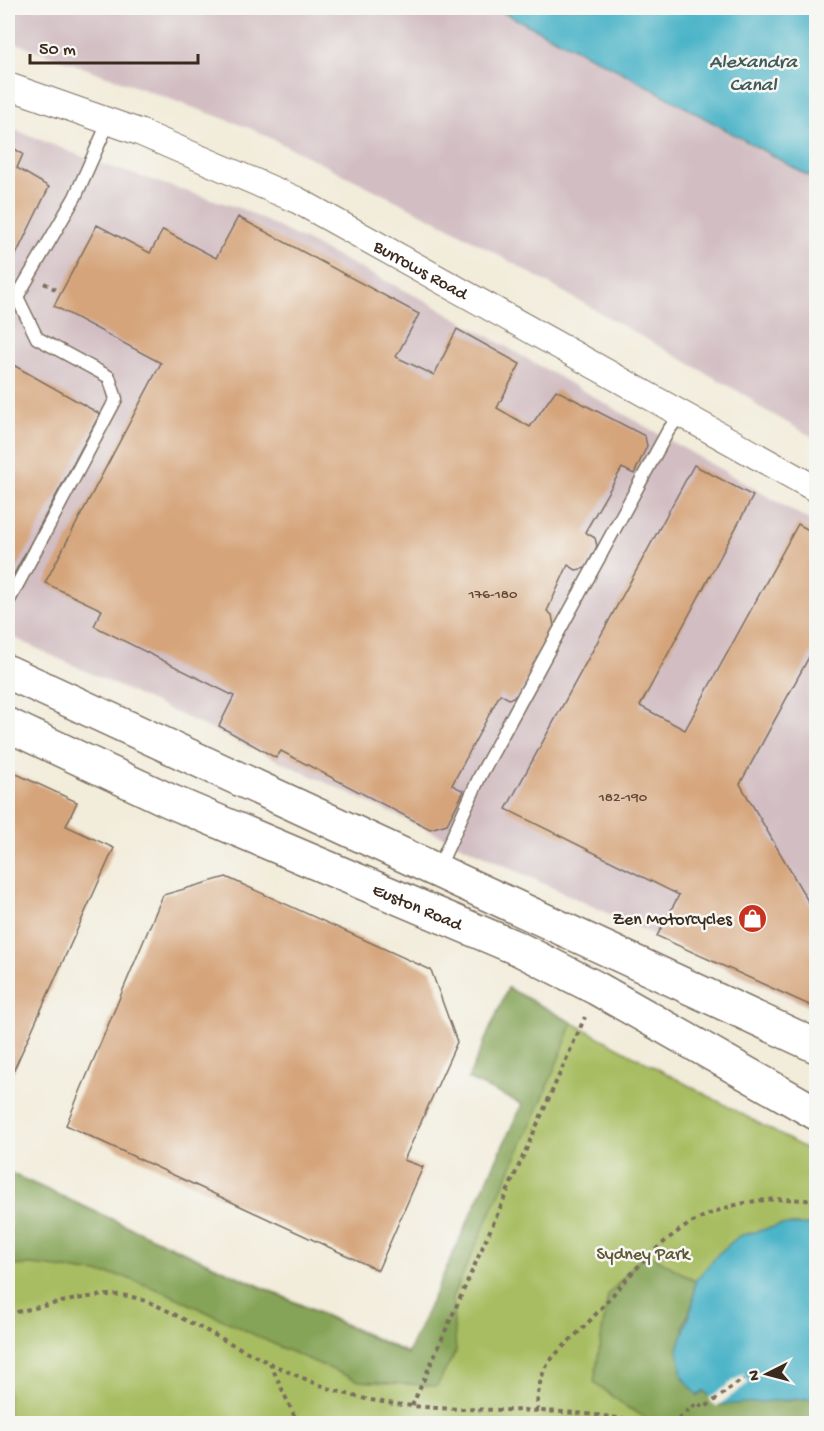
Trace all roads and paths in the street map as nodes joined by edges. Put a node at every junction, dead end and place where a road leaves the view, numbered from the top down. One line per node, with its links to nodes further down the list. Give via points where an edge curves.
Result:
1 (8, 86): 2 (street, Burrows Road)
2 (109, 121): 3 (lane, via 75,197); 4 (street, Burrows Road, via 297,200)
3 (12, 300): 6 (lane, via 37,338 109,377 116,399)
4 (680, 415): 5 (street, Burrows Road); 9 (lane, via 480,776)
5 (816, 489)
6 (8, 602)
7 (8, 672): 9 (main road, Euston Road)
8 (8, 725): 12 (main road, Euston Road, via 170,801 519,949 596,988)
9 (437, 872): 11 (main road, Euston Road)
10 (585, 1017): 17 (path)
11 (816, 1046)
12 (816, 1113)
13 (816, 1201): 18 (path, via 786,1198 731,1205 702,1217 669,1239 635,1270 546,1367 537,1396)
14 (8, 1314): 15 (path, via 120,1295 147,1302)
15 (270, 1362): 17 (path, via 334,1391); 19 (path)
16 (743, 1379): 21 (path, via 704,1408 698,1403)
17 (412, 1406): 18 (path)
18 (537, 1412): 20 (path, via 585,1412)
19 (297, 1424)
20 (632, 1424)
21 (671, 1424)

